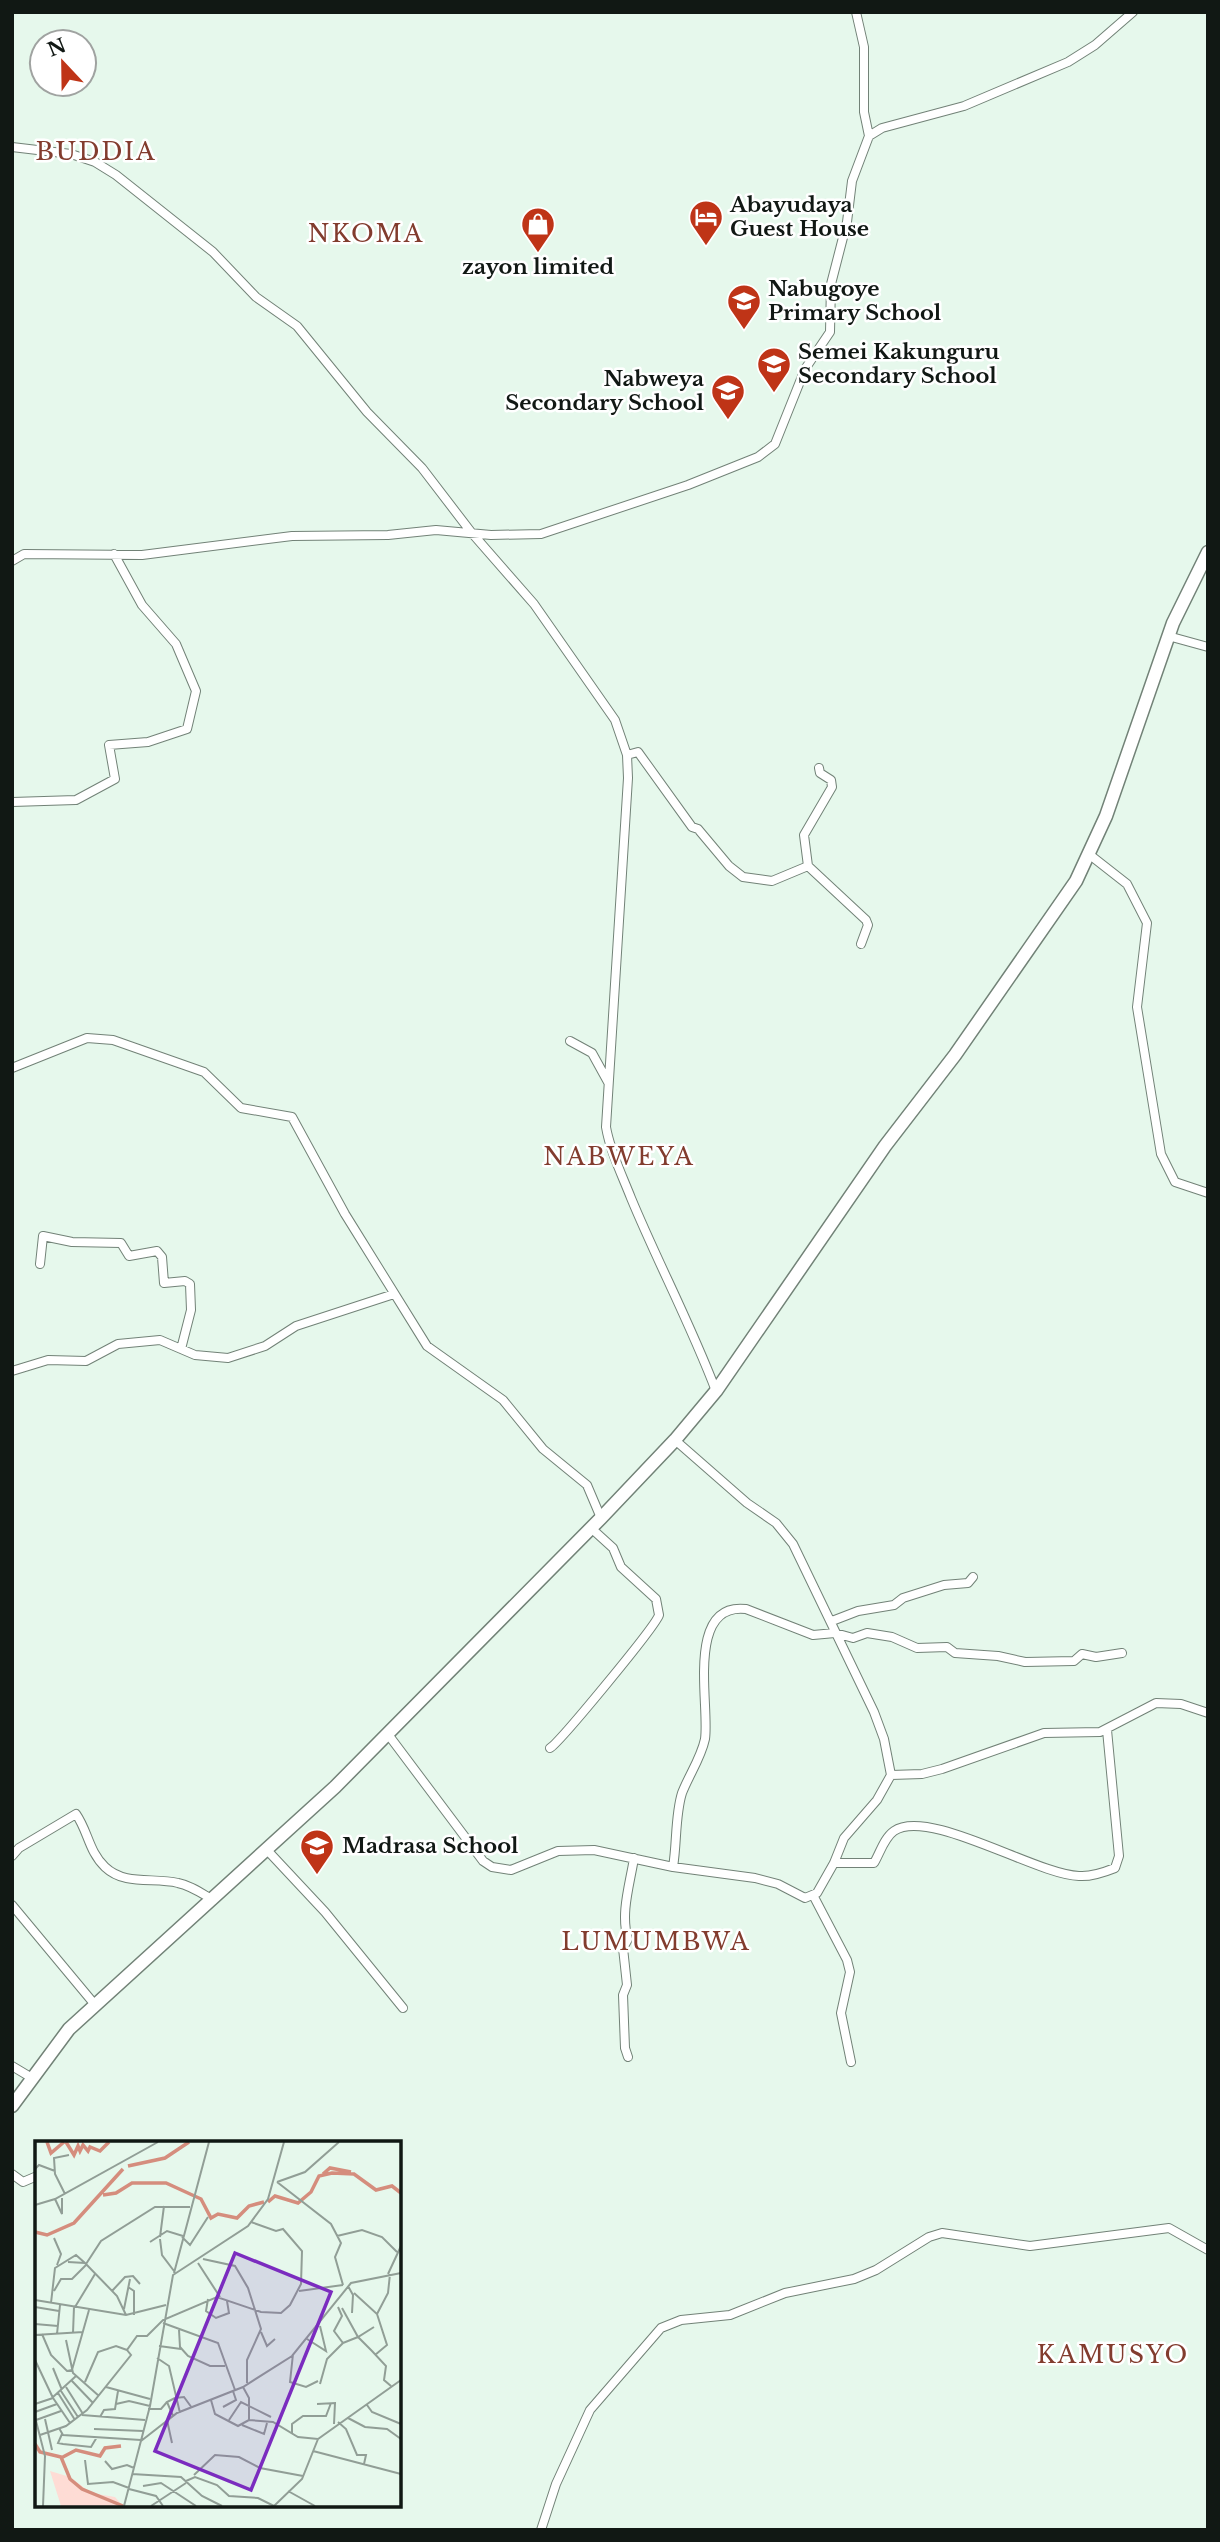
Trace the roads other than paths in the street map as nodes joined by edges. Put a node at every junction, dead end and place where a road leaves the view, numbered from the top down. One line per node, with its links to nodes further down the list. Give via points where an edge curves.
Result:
1 (856, 12): 3 (street, via 864,47 864,112)
2 (1133, 12): 3 (street, via 1068,62 964,106 887,126)
3 (869, 136): 6 (street, via 852,181 845,235 831,284 830,332 805,369 773,447 740,465 627,506 541,534)
4 (12, 147): 5 (street, via 51,149 95,162 213,251 256,297 296,326 367,412 434,481)
5 (471, 532): 6 (street); 7 (street); 11 (street, via 292,536 161,554)
6 (507, 535): 7 (street)
7 (486, 547): 15 (street, via 518,582 599,695 615,720)
8 (12, 550): 10 (street)
9 (1208, 552): 13 (street)
10 (24, 554): 11 (street); 12 (street)
11 (114, 554): 17 (street, via 142,605 176,644 196,691 187,729 148,742 109,745 115,779 76,800)
12 (12, 561)
13 (1168, 636): 14 (street); 18 (street)
14 (1208, 648)
15 (627, 755): 19 (street, via 638,752 692,827 738,874 767,882); 23 (street)
16 (820, 768): 19 (street, via 832,787 804,835)
17 (12, 802)
18 (1090, 855): 24 (street, via 1127,884 1147,923 1137,1007 1161,1154 1175,1182); 29 (street, via 1017,968 886,1146)
19 (808, 866): 20 (street, via 866,920)
20 (861, 944)
21 (570, 1041): 23 (street, via 592,1053)
22 (12, 1068): 26 (street, via 87,1038 113,1040 204,1072 241,1108 292,1117)
23 (610, 1084): 29 (street, via 606,1126 611,1149 653,1255)
24 (1208, 1193)
25 (40, 1264): 27 (street, via 43,1236 121,1243 130,1256 157,1251 162,1257 164,1283 190,1284 191,1310)
26 (394, 1294): 27 (street, via 296,1326 265,1346 228,1358); 31 (street, via 427,1346 491,1389 543,1449 587,1485)
27 (181, 1349): 28 (street, via 160,1340 118,1344 86,1361 48,1360)
28 (12, 1371)
29 (716, 1391): 30 (street)
30 (675, 1440): 31 (street); 34 (street, via 786,1534)
31 (601, 1518): 32 (street)
32 (592, 1528): 39 (street); 40 (street, via 613,1548 621,1567 656,1599 659,1615 648,1634)
33 (973, 1577): 34 (street, via 968,1583 944,1585 894,1605)
34 (832, 1621): 35 (street)
35 (835, 1633): 36 (street, via 853,1639 867,1633 917,1648 947,1647 956,1653 1025,1662 1074,1661 1082,1654); 41 (street, via 881,1729); 46 (street, via 813,1635 746,1609 736,1608 718,1617 703,1671 705,1737 681,1795)
36 (1122, 1653)
37 (1208, 1713): 38 (street, via 1181,1704 1156,1703)
38 (1107, 1730): 41 (street, via 1044,1732 942,1769); 45 (street, via 1119,1856 1115,1868 1077,1877 952,1832 904,1828 894,1831 874,1863)
39 (387, 1733): 42 (street); 44 (street, via 492,1867 511,1870 558,1851 594,1850)
40 (550, 1748)
41 (891, 1775): 45 (street, via 877,1800 844,1838)
42 (267, 1850): 48 (street); 51 (street, via 325,1912)
43 (12, 1856): 48 (street, via 76,1814 93,1852 115,1874 176,1882)
44 (634, 1858): 46 (street); 52 (street, via 626,1901 628,1939 623,1948)
45 (834, 1863): 47 (street)
46 (673, 1867): 47 (street, via 755,1878 800,1897)
47 (813, 1895): 53 (street, via 850,1972 841,2013)
48 (213, 1900): 50 (street)
49 (12, 1905): 50 (street)
50 (96, 2006): 55 (street, via 69,2029)
51 (403, 2008)
52 (628, 2057)
53 (851, 2062)
54 (12, 2066): 55 (street)
55 (32, 2078): 56 (street)
56 (12, 2106)
57 (12, 2174): 58 (street, via 23,2182)
58 (35, 2177)
59 (1208, 2250): 60 (street, via 1169,2228 1030,2246 942,2233 853,2279 785,2293 730,2315 670,2323 647,2341 590,2410 556,2484)
60 (541, 2530)

